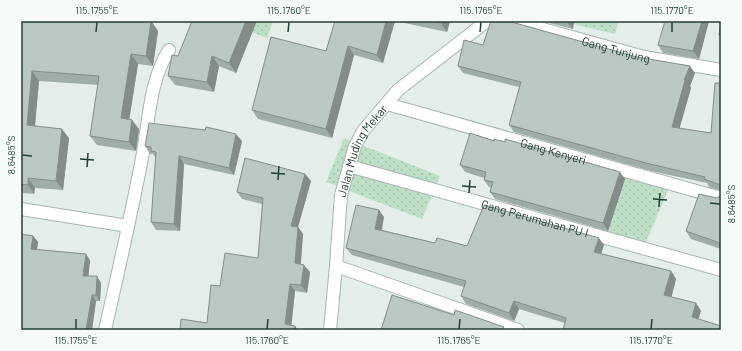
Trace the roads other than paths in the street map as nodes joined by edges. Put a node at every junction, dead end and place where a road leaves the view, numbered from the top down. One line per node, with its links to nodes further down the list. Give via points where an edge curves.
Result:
1 (487, 21): 5 (street, Jalan Muding Mekar, via 398,90)
2 (514, 21): 4 (street, Gang Tunjung, via 644,57)
3 (169, 50): 9 (street, via 156,79)
4 (721, 70)
5 (387, 104): 6 (street, Jalan Muding Mekar, via 363,131); 7 (street, Gang Kenyeri)
6 (349, 166): 10 (street, Jalan Muding Mekar, via 341,194); 11 (street, Gang Perumahan PU I)
7 (721, 198)
8 (21, 209): 9 (street)
9 (128, 226): 12 (street)
10 (336, 266): 13 (street, Jalan Muding Mekar); 14 (street)
11 (721, 270)
12 (105, 330)
13 (330, 330)
14 (518, 330)

